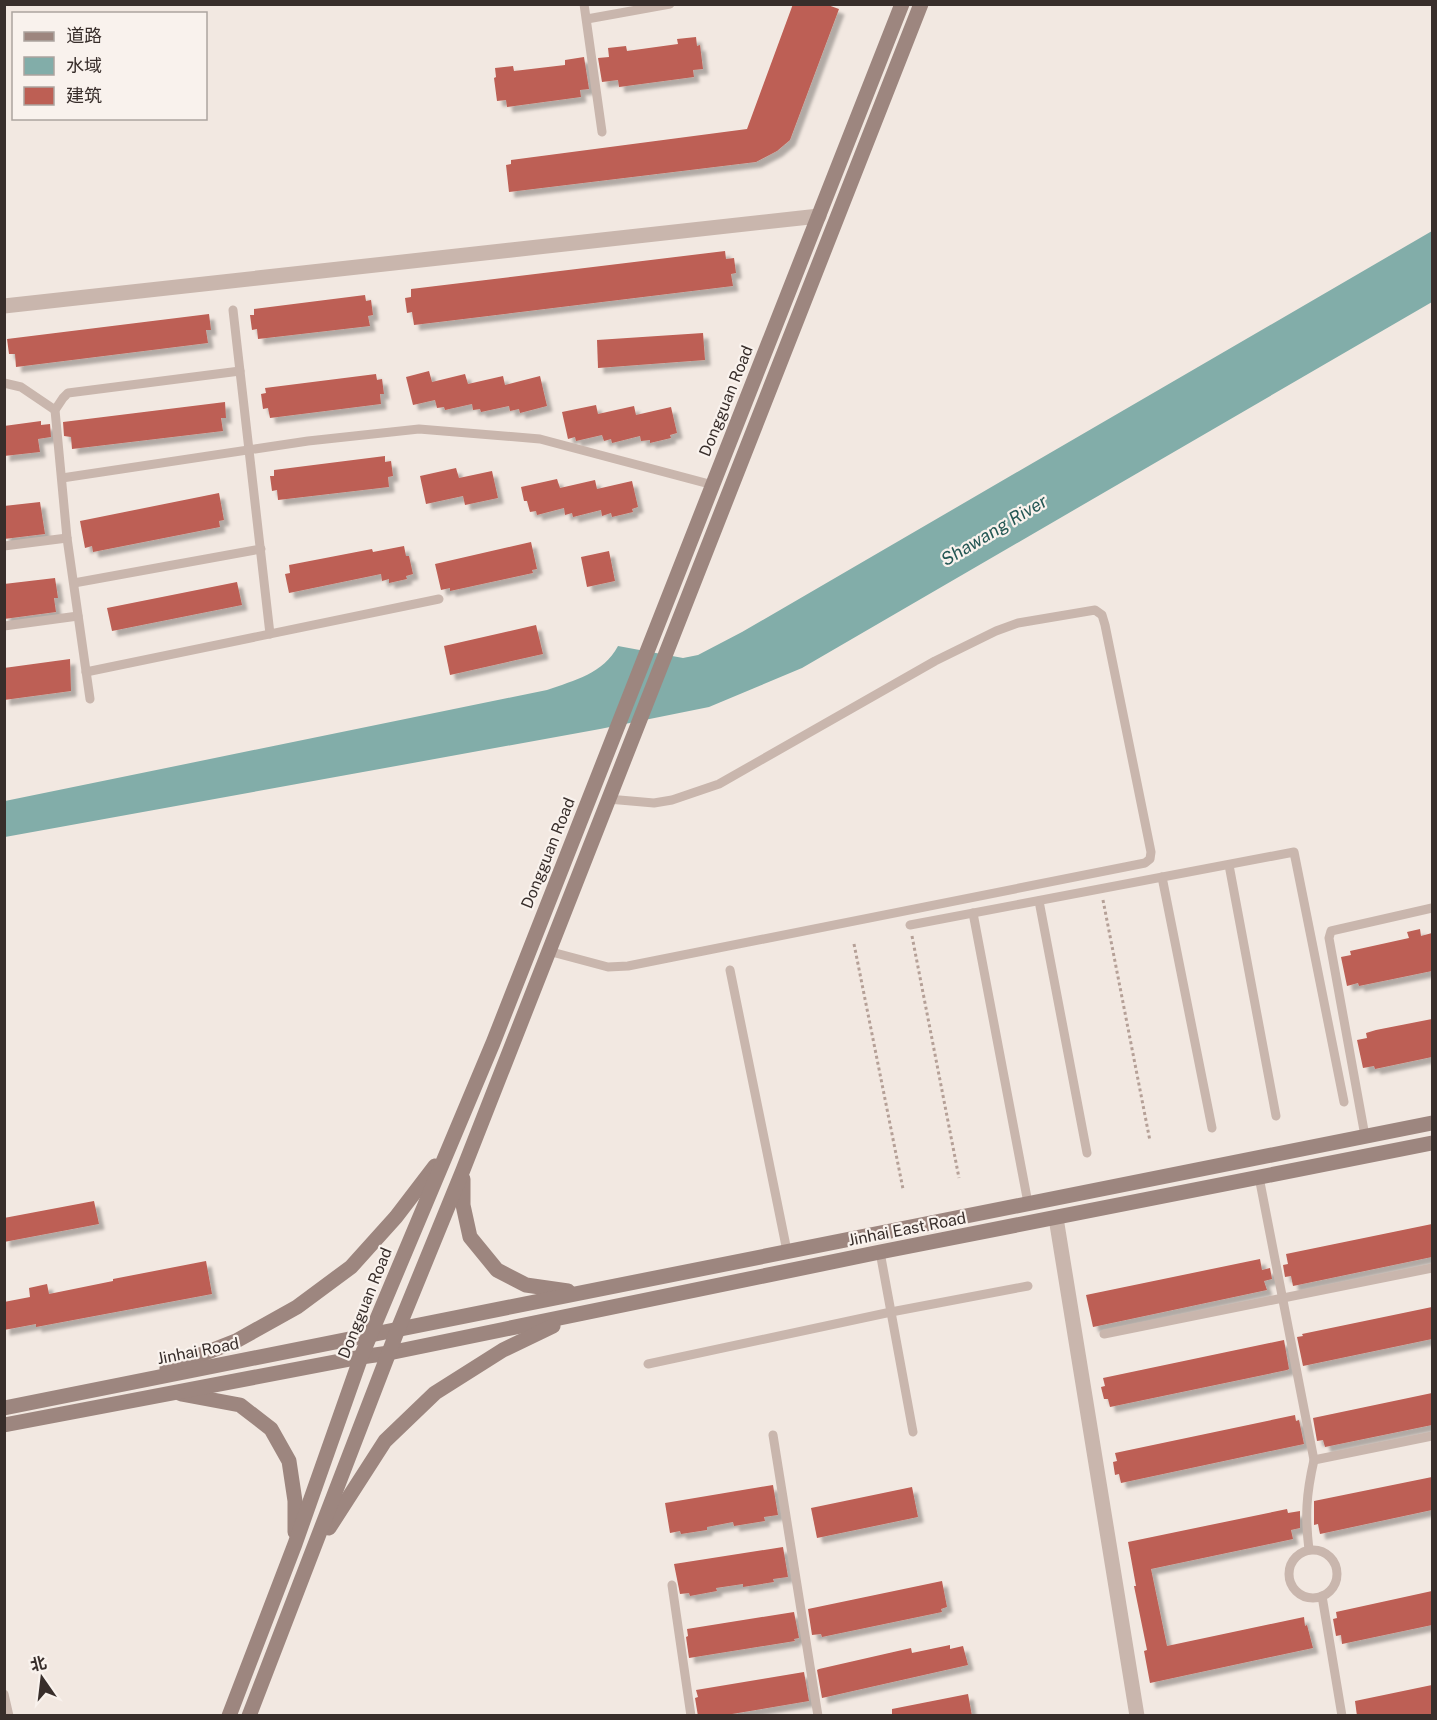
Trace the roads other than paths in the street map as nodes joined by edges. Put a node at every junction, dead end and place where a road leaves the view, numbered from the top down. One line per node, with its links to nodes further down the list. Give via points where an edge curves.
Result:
1 (585, 4): 5 (lane)
2 (670, 4): 5 (lane)
3 (921, 4): 26 (main road)
4 (901, 5): 7 (main road, Dongguan Road)
5 (586, 19): 6 (lane)
6 (602, 132)
7 (819, 216): 8 (street); 15 (main road, Dongguan Road)
8 (4, 306)
9 (233, 310): 10 (lane)
10 (240, 371): 12 (lane, via 68,393); 13 (lane)
11 (4, 383): 12 (lane, via 21,387)
12 (55, 410): 14 (lane)
13 (249, 451): 14 (lane); 15 (lane, via 387,432 456,431 540,439); 18 (lane)
14 (62, 478): 16 (lane)
15 (713, 485): 41 (main road, Dongguan Road)
16 (68, 538): 17 (lane); 19 (lane)
17 (4, 546)
18 (261, 549): 19 (lane); 23 (lane)
19 (74, 583): 21 (lane)
20 (439, 599): 23 (lane)
21 (78, 616): 22 (lane); 24 (lane)
22 (4, 626)
23 (270, 634): 24 (lane)
24 (86, 672): 25 (lane)
25 (90, 699)
26 (608, 799): 33 (main road); 33 (lane, via 672,800 719,784 935,661 996,631 1018,623 1095,610 1106,625 1151,852 1145,863 1133,866 628,966 608,967)
27 (1229, 865): 28 (lane); 35 (lane, via 1294,852); 36 (lane)
28 (1162, 877): 29 (lane); 38 (lane)
29 (1039, 901): 31 (lane); 42 (lane)
30 (1432, 908): 39 (lane, via 1331,931 1329,938)
31 (973, 913): 32 (lane); 45 (lane)
32 (910, 925)
33 (548, 951): 43 (main road)
34 (730, 970): 47 (lane)
35 (1344, 1102)
36 (1276, 1116)
37 (1432, 1123): 39 (main road, Jinhai East Road)
38 (1212, 1128)
39 (1365, 1136): 45 (main road, Jinhai East Road)
40 (1432, 1143): 44 (main road, Jinhai East Road)
41 (449, 1147): 57 (main road, Dongguan Road); 61 (main road, via 396,1217 351,1267 297,1307 236,1341)
42 (1087, 1153)
43 (464, 1170): 51 (main road, via 463,1204 470,1237 497,1270 526,1285); 55 (main road)
44 (1259, 1177): 46 (main road, Jinhai East Road); 52 (lane)
45 (1029, 1203): 47 (main road, Jinhai East Road)
46 (1056, 1218): 48 (main road, Jinhai East Road); 80 (street)
47 (787, 1251): 51 (main road, Jinhai East Road)
48 (880, 1252): 53 (lane); 54 (main road, Jinhai East Road)
49 (1432, 1268): 52 (lane)
50 (1028, 1286): 53 (lane)
51 (580, 1292): 55 (main road, Jinhai East Road)
52 (1283, 1298): 56 (lane); 68 (lane)
53 (891, 1312): 60 (lane); 65 (lane)
54 (576, 1315): 58 (main road, Jinhai East Road); 71 (main road, via 503,1350 435,1393 385,1441)
55 (398, 1329): 57 (main road, Jinhai Road); 58 (main road)
56 (1104, 1334)
57 (370, 1335): 59 (main road, Dongguan Road); 61 (main road, Jinhai Road)
58 (389, 1353): 59 (main road); 71 (main road)
59 (361, 1357): 62 (main road); 69 (main road, Dongguan Road)
60 (648, 1364)
61 (130, 1383): 63 (main road, Jinhai Road)
62 (172, 1392): 64 (main road); 69 (main road, via 240,1405 271,1429 289,1461)
63 (4, 1408)
64 (4, 1425)
65 (913, 1432)
66 (773, 1435): 79 (lane)
67 (1432, 1436): 68 (lane)
68 (1314, 1460): 70 (lane, via 1305,1517)
69 (296, 1544): 76 (main road, Dongguan Road)
70 (1309, 1551): 73 (lane, via 1326,1553 1336,1566 1336,1582); 73 (lane, via 1294,1560 1289,1575 1291,1583 1302,1595)
71 (312, 1553): 77 (main road)
72 (672, 1585): 78 (lane)
73 (1322, 1596): 81 (lane)
74 (4, 1694): 75 (lane)
75 (9, 1716)
76 (229, 1716)
77 (249, 1716)
78 (691, 1716)
79 (818, 1716)
80 (1137, 1716)
81 (1342, 1716)

